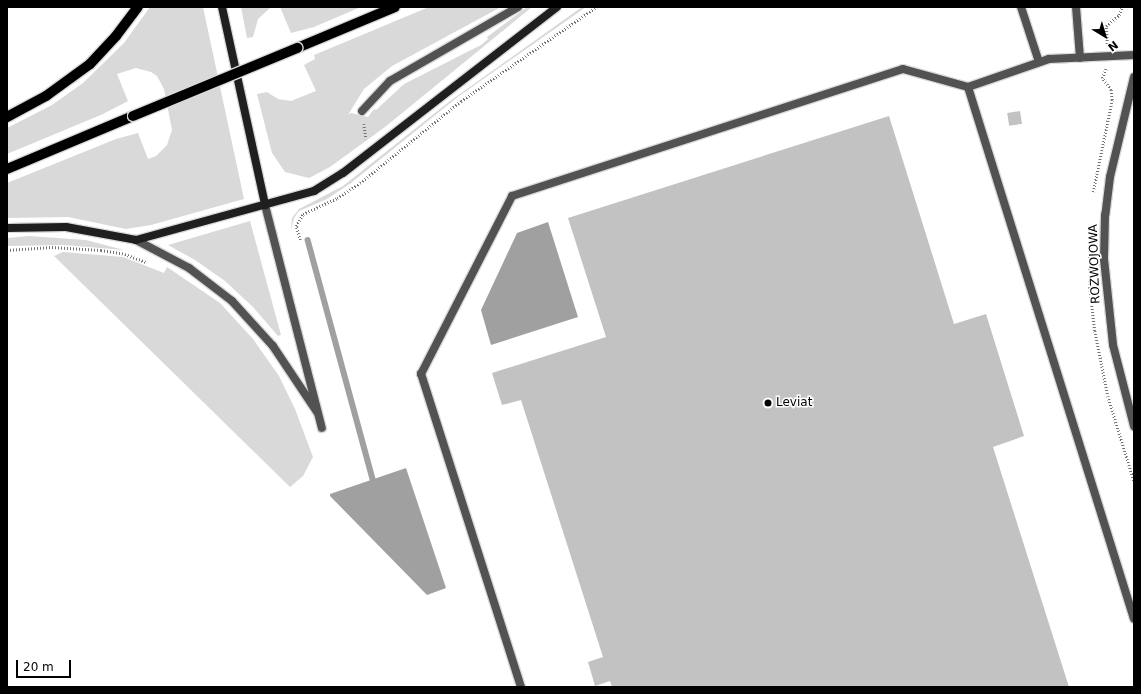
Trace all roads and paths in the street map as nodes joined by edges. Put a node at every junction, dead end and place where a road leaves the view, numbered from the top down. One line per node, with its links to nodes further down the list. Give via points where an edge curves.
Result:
1 (138, 7): 15 (main road, via 104,49 81,71 46,96)
2 (222, 7): 18 (street)
3 (395, 7): 17 (main road, bridge)
4 (518, 7): 14 (street, via 390,81)
5 (557, 7): 16 (street)
6 (596, 7): 21 (path, via 461,101 360,182 337,198 303,214 296,226)
7 (1021, 7): 11 (street)
8 (1076, 7): 10 (street)
9 (1134, 55): 10 (street)
10 (1080, 58): 11 (street)
11 (1039, 62): 13 (street)
12 (1134, 77): 25 (street, ROZWOJOWA, via 1110,177 1105,216 1104,259 1113,345)
13 (968, 87): 27 (street); 28 (street, via 903,69 512,196 421,374)
14 (362, 111): 16 (path)
15 (7, 117)
16 (368, 153): 18 (street, via 314,191)
17 (7, 169)
18 (265, 205): 20 (street); 24 (street)
19 (7, 228): 20 (street, via 66,227)
20 (136, 240): 24 (street, via 189,268 232,301 273,346)
21 (300, 240)
22 (7, 250): 23 (path, via 52,247 101,250 125,254)
23 (147, 262)
24 (318, 412): 26 (street)
25 (1134, 426)
26 (322, 428)
27 (1134, 619)
28 (521, 687)

